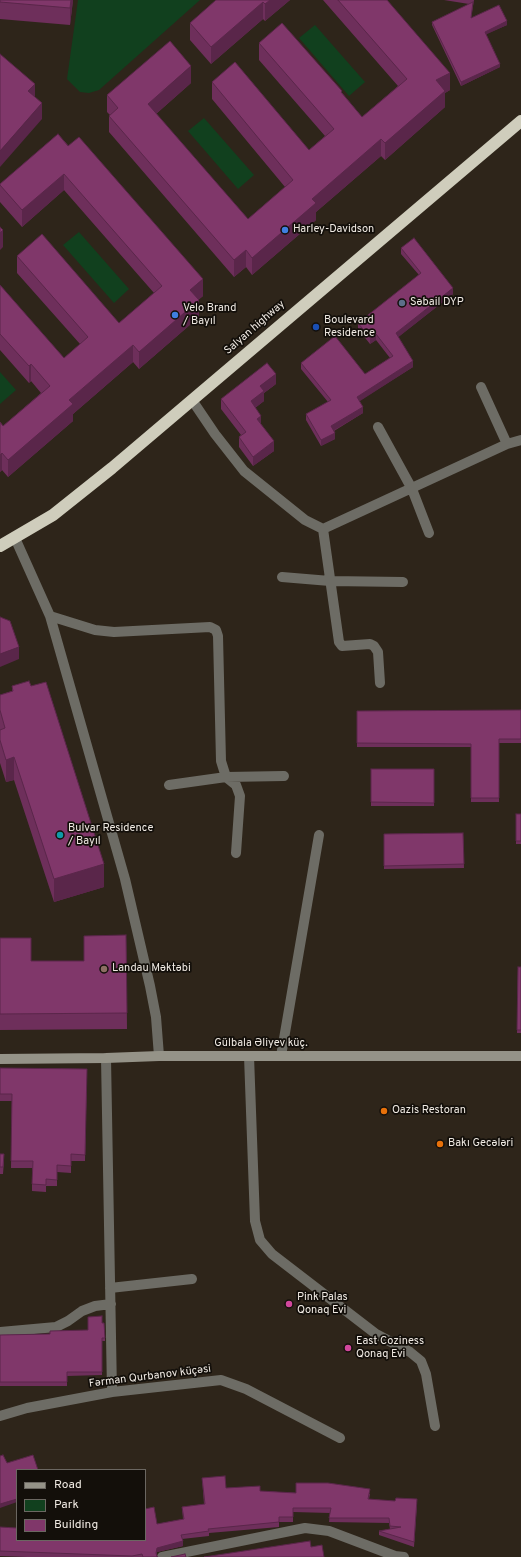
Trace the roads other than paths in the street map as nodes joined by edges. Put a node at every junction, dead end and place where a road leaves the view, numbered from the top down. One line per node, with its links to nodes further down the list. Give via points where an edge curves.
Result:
1 (521, 121): 3 (highway, Salyan highway)
2 (480, 387): 6 (street)
3 (192, 400): 8 (street, via 244,471 305,520); 10 (highway, Salyan highway, via 64,507)
4 (378, 427): 7 (street)
5 (521, 440): 6 (street)
6 (507, 444): 7 (street)
7 (412, 489): 8 (street); 9 (street)
8 (323, 529): 13 (street)
9 (429, 533)
10 (15, 538): 11 (highway, Salyan highway); 15 (street)
11 (0, 546)
12 (282, 577): 13 (street)
13 (330, 581): 14 (street); 16 (street, via 339,642 342,646 374,646 378,652)
14 (403, 582)
15 (50, 616): 18 (street, via 95,630 114,632 210,627 216,630 221,761); 22 (street, via 125,878 156,1017)
16 (380, 683)
17 (284, 776): 18 (street)
18 (226, 778): 19 (street); 21 (street, via 236,785 240,796)
19 (169, 784)
20 (319, 835): 24 (street)
21 (236, 853)
22 (159, 1056): 23 (street, Gülbala Əliyev küç.); 26 (street, Gülbala Əliyev küç.)
23 (249, 1056): 24 (street, Gülbala Əliyev küç.); 34 (street, via 255,1221 260,1240 272,1254 376,1334 410,1352 421,1361 426,1374)
24 (281, 1056): 25 (street, Gülbala Əliyev küç.)
25 (521, 1056)
26 (106, 1058): 27 (street, Gülbala Əliyev küç.); 29 (street)
27 (0, 1059)
28 (192, 1279): 29 (street)
29 (110, 1288): 30 (street)
30 (110, 1304): 31 (street, via 95,1306 56,1327); 32 (street)
31 (0, 1332)
32 (112, 1392): 33 (street, Fərman Qurbanov küçəsi); 35 (street, Fərman Qurbanov küçəsi, via 221,1380 246,1389)
33 (0, 1416)
34 (435, 1426)
35 (340, 1438)
36 (162, 1557): 37 (street, via 305,1528 329,1531 395,1556)
37 (404, 1557)

